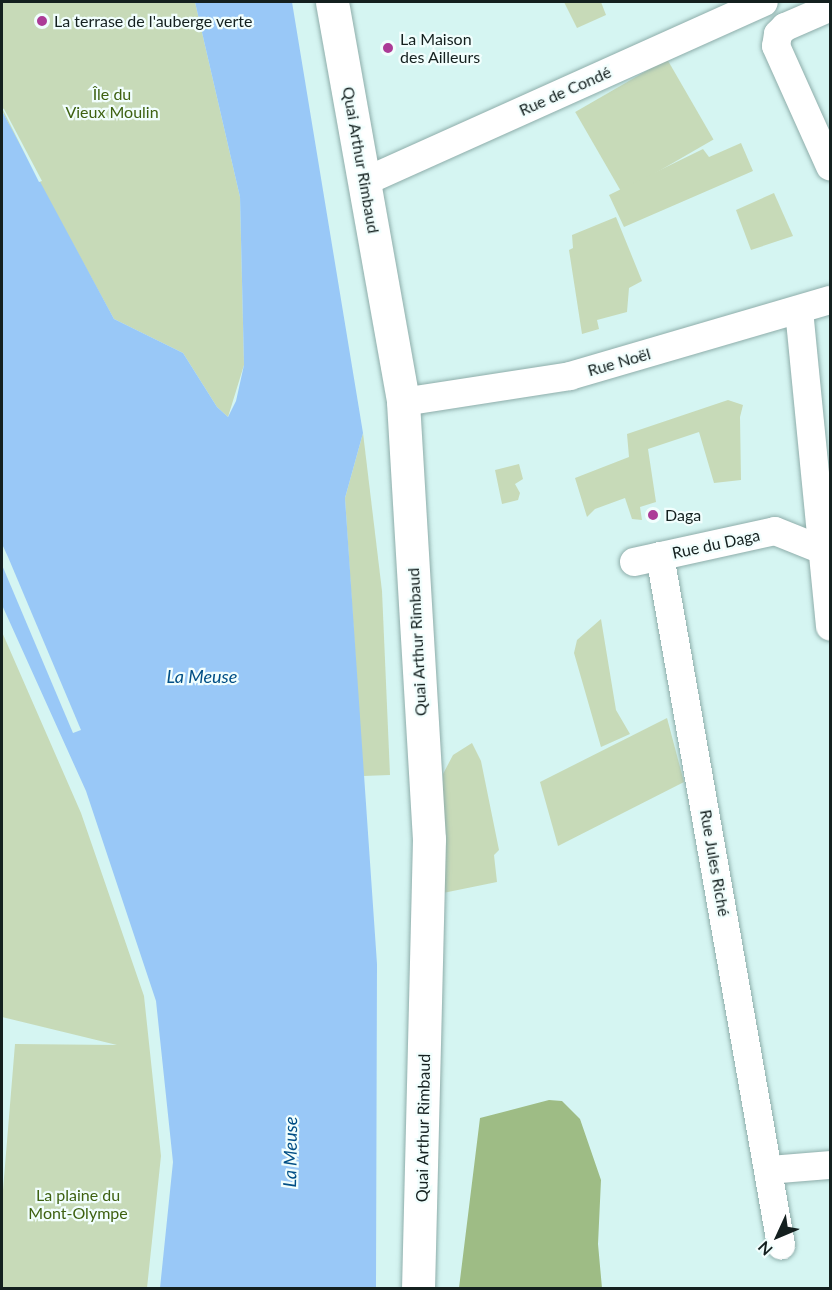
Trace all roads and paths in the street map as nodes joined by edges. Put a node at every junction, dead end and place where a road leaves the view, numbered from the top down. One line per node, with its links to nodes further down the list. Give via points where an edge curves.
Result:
1 (332, 2): 5 (main road, Quai Arthur Rimbaud)
2 (764, 2): 5 (street, Rue de Condé)
3 (828, 7): 4 (street, via 785,27 778,34 776,46)
4 (831, 166)
5 (366, 181): 8 (main road, Quai Arthur Rimbaud)
6 (831, 300): 7 (street, Rue Noël)
7 (799, 310): 8 (street, Rue Noël, via 570,376); 9 (street)
8 (403, 402): 15 (main road, Quai Arthur Rimbaud, via 429,839)
9 (826, 548): 10 (street, Rue du Daga, via 775,531); 11 (street)
10 (647, 559): 13 (street, Rue Jules Riché)
11 (831, 626)
12 (831, 1165): 13 (street)
13 (769, 1170): 14 (street, Rue Jules Riché)
14 (781, 1245)
15 (418, 1288)

